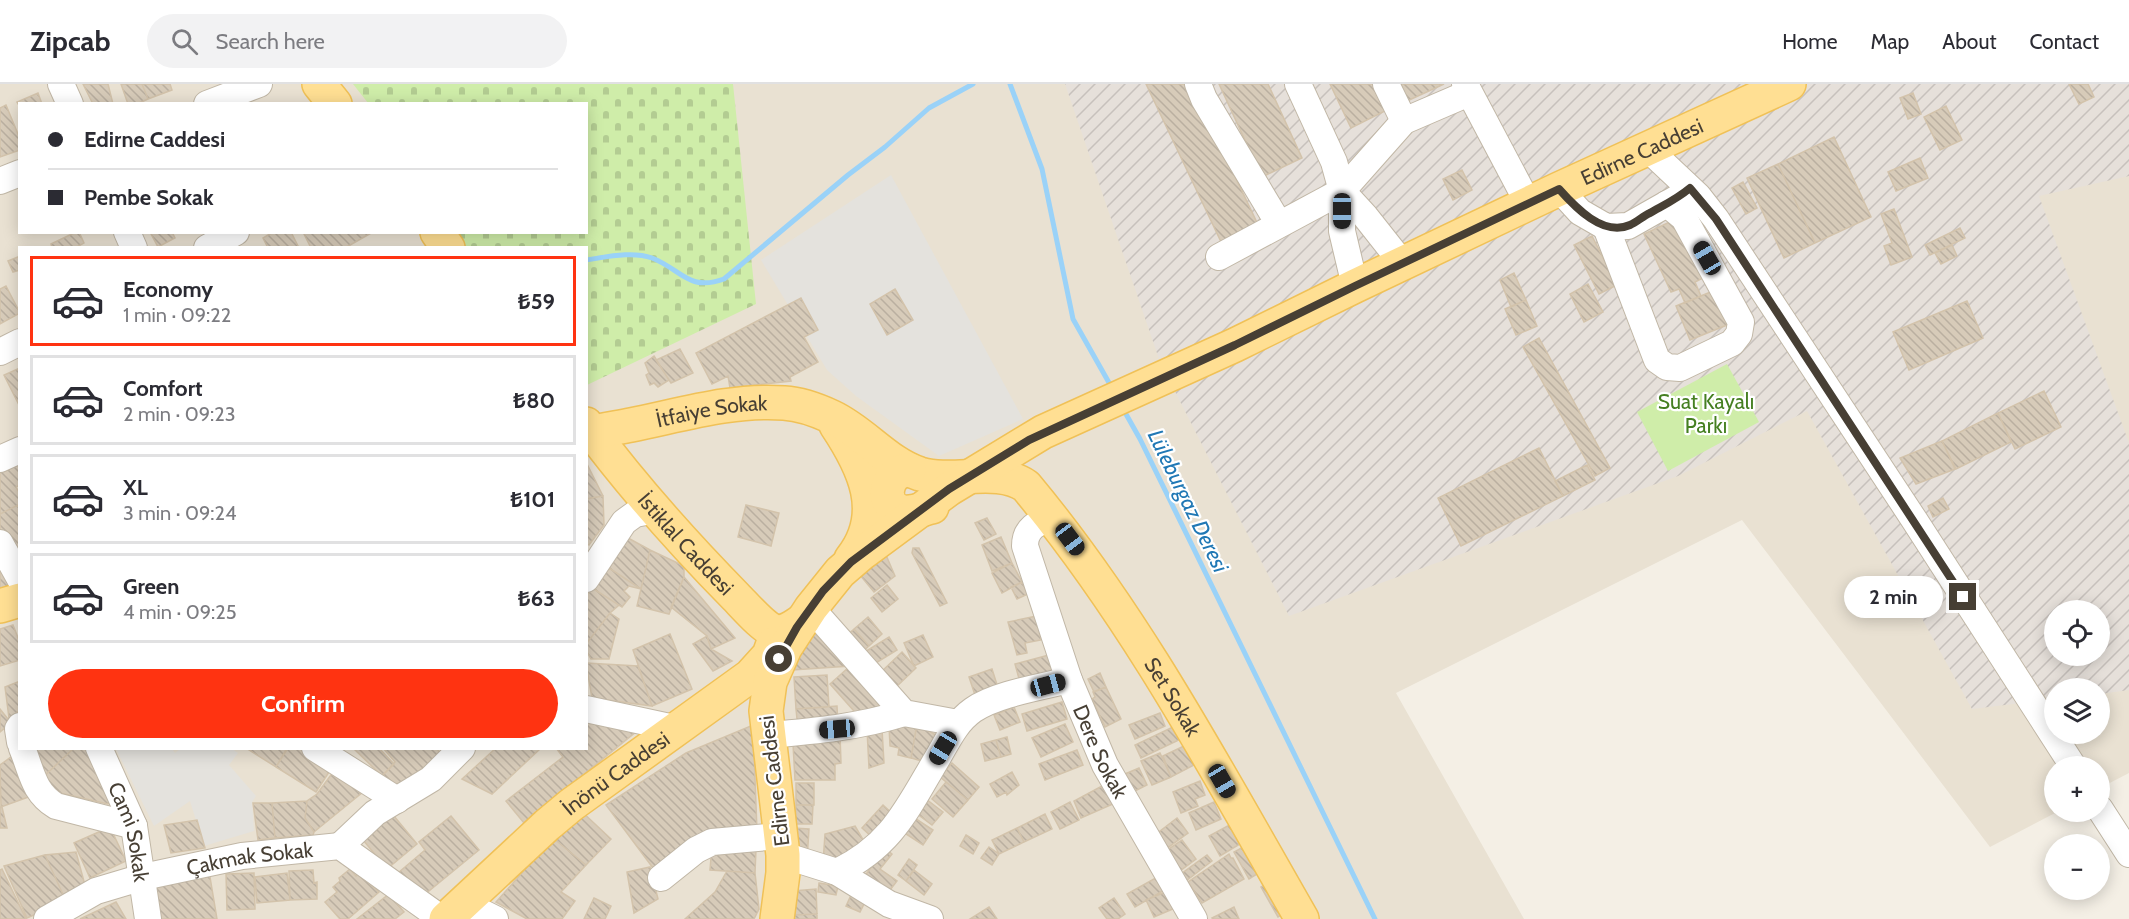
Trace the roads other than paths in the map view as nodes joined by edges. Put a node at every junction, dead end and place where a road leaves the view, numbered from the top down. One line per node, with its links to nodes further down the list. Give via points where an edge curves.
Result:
1 (62, 84): 9 (street)
2 (259, 84): 10 (street)
3 (319, 84): 11 (main road)
4 (1198, 84): 21 (street)
5 (1298, 84): 18 (street, via 1334,162)
6 (1386, 84): 12 (street)
7 (1789, 84): 13 (main road, Edirne Caddesi)
8 (1467, 88): 12 (street); 20 (street)
9 (69, 102)
10 (212, 102)
11 (333, 102)
12 (1404, 122): 18 (street)
13 (1648, 149): 16 (street); 17 (main road, Edirne Caddesi)
14 (18, 175): 15 (street)
15 (0, 181)
16 (1690, 188): 19 (street); 62 (street, via 1716,219)
17 (1559, 189): 20 (main road, Edirne Caddesi); 22 (street, via 1580,212)
18 (1342, 191): 21 (street); 26 (street); 27 (street, via 1342,231)
19 (1667, 204): 22 (street, via 1628,226); 22 (street, via 1684,218 1741,322 1732,343 1680,368 1667,367 1658,360)
20 (1529, 205): 26 (main road, Edirne Caddesi)
21 (1279, 224): 25 (street)
22 (1606, 226)
23 (232, 234): 24 (street)
24 (211, 246)
25 (1219, 258)
26 (1403, 264): 27 (main road, Edirne Caddesi)
27 (1355, 286): 33 (main road, Edirne Caddesi)
28 (18, 343): 29 (street)
29 (0, 352)
30 (830, 416): 31 (main road, İtfaiye Sokak, via 784,403 751,404); 37 (main road, İtfaiye Sokak); 44 (main road, via 857,460 869,501 863,540)
31 (626, 426): 32 (main road, İtfaiye Sokak); 36 (main road, via 613,442)
32 (588, 430): 36 (main road, İstiklal Caddesi)
33 (1024, 443): 38 (main road, Edirne Caddesi); 39 (main road, Set Sokak, via 1020,466)
34 (18, 451): 35 (street)
35 (0, 459)
36 (613, 459): 40 (main road, İstiklal Caddesi)
37 (909, 470): 38 (main road, İtfaiye Sokak, via 929,476); 41 (main road, via 899,471 892,478 888,497 900,511)
38 (968, 477): 39 (main road, via 1011,478); 41 (main road, Edirne Caddesi)
39 (1026, 486): 42 (main road, Set Sokak)
40 (656, 510): 46 (street, via 635,514 624,522); 50 (main road, İstiklal Caddesi, via 721,582)
41 (920, 510): 42 (main road, via 988,498 1018,503); 44 (main road, Edirne Caddesi)
42 (1052, 517): 51 (street, Dere Sokak, via 1029,529 1025,546); 80 (main road, Set Sokak, via 1090,566 1154,663)
43 (0, 543): 45 (street)
44 (840, 572): 49 (main road, Edirne Caddesi)
45 (18, 575)
46 (588, 576)
47 (18, 601): 48 (main road)
48 (0, 606)
49 (807, 614): 50 (main road, via 782,631); 54 (street); 55 (main road, Edirne Caddesi, via 775,668 768,691)
50 (771, 629): 52 (main road, İnönü Caddesi, via 774,642 769,656)
51 (1069, 680): 56 (street, via 1006,696 975,709); 79 (street, Dere Sokak, via 1105,765)
52 (725, 696): 55 (main road, via 738,692 760,700); 57 (main road, İnönü Caddesi)
53 (588, 709): 57 (street)
54 (904, 713): 55 (street, via 837,729); 56 (street)
55 (767, 723): 67 (main road, Edirne Caddesi)
56 (958, 723): 69 (street, via 897,825 877,848)
57 (679, 729): 73 (main road, İnönü Caddesi, via 547,825)
58 (20, 750): 65 (street, via 47,801)
59 (100, 750): 65 (street, Cami Sokak)
60 (318, 750): 63 (street)
61 (460, 750): 63 (street, via 431,779)
62 (2067, 756)
63 (397, 800): 66 (street, via 375,813)
64 (2108, 822): 68 (street)
65 (134, 826): 70 (street, Cami Sokak)
66 (340, 846): 70 (street, Çakmak Sokak, via 242,856); 73 (street, Çakmak Sokak)
67 (781, 846): 69 (street); 71 (street, via 712,842); 77 (main road, Edirne Caddesi, via 783,873)
68 (2129, 854)
69 (837, 872): 72 (street)
70 (142, 877): 74 (street, Çakmak Sokak, via 96,891); 75 (street, Cami Sokak)
71 (661, 878)
72 (890, 911): 78 (street)
73 (450, 914): 76 (street, Çakmak Sokak)
74 (47, 919)
75 (148, 919)
76 (495, 919)
77 (777, 919)
78 (930, 919)
79 (1194, 919)
80 (1302, 919)

